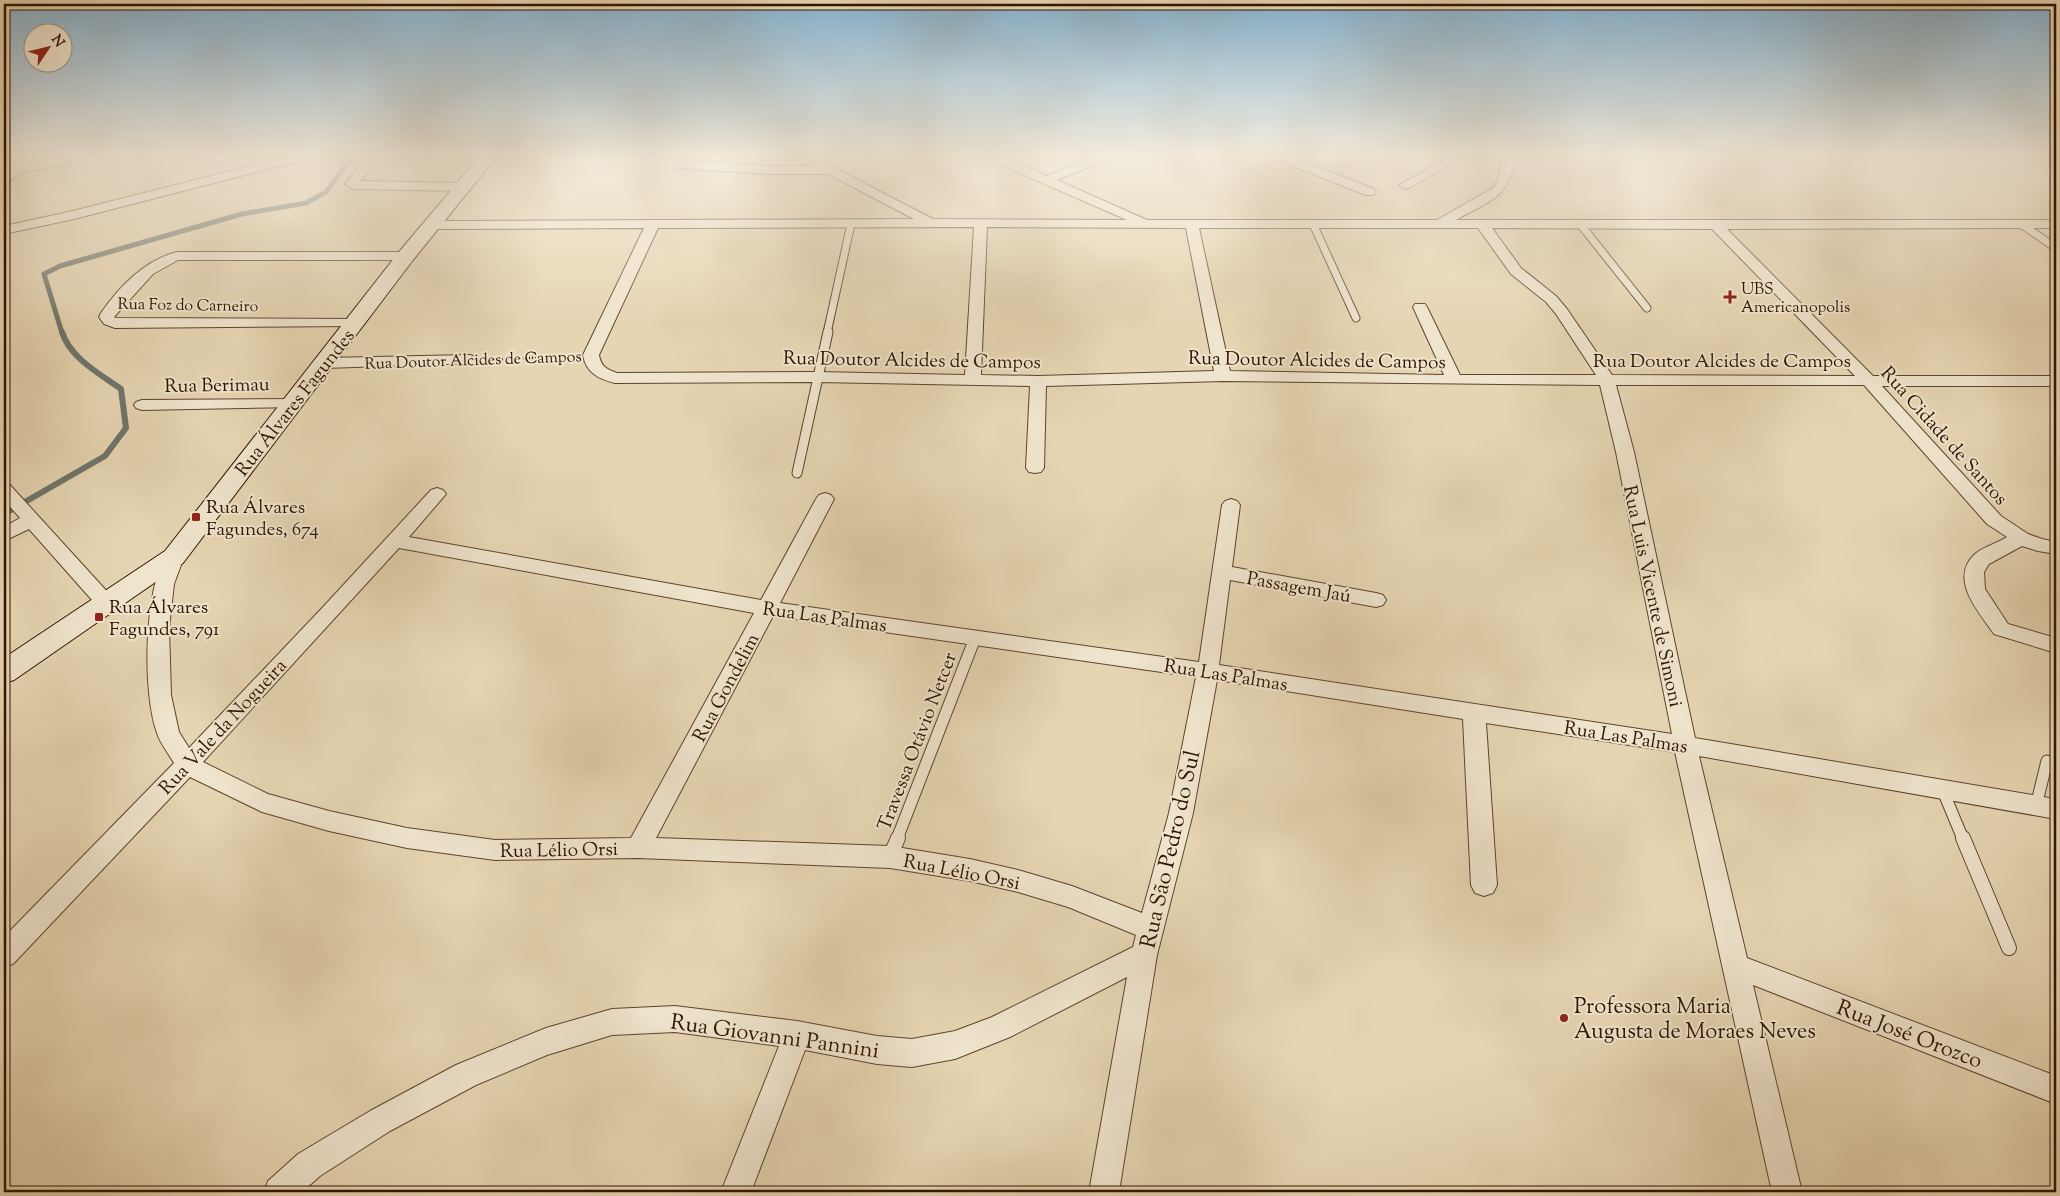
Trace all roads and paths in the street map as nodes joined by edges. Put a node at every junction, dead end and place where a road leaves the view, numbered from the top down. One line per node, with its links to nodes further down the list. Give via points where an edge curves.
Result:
1 (79, 213): 20 (street)
2 (443, 213): 19 (street, Rua Álvares Fagundes)
3 (911, 213): 6 (street)
4 (1122, 213): 10 (street)
5 (1459, 213): 13 (street)
6 (930, 223): 8 (street); 9 (street)
7 (653, 224): 8 (street); 19 (street); 27 (street, Rua Doutor Alcides de Campos)
8 (851, 224): 31 (lane)
9 (981, 224): 10 (street); 32 (street)
10 (1148, 224): 11 (street)
11 (1192, 224): 12 (street); 30 (street)
12 (1313, 224): 13 (street); 25 (lane)
13 (1440, 224): 14 (street)
14 (1482, 224): 15 (street); 34 (street, Rua Luis Vicente de Simoni, via 1516,271 1562,312)
15 (1580, 224): 18 (street); 24 (lane)
16 (2021, 224): 17 (street); 18 (street); 21 (lane)
17 (2056, 224)
18 (1716, 225): 35 (street, Rua Cidade de Santos)
19 (432, 226): 22 (street, Rua Álvares Fagundes)
20 (4, 230)
21 (2056, 248)
22 (406, 256): 26 (street, Rua Álvares Fagundes); 26 (street, Rua Foz do Carneiro, via 166,258 153,266 106,317 115,322)
23 (1420, 307): 33 (street)
24 (1648, 308)
25 (1356, 318)
26 (356, 322): 29 (street, Rua Álvares Fagundes)
27 (591, 355): 28 (path, Rua Doutor Alcides de Campos); 31 (street, Rua Doutor Alcides de Campos, via 596,370 615,378)
28 (470, 360): 29 (street, Rua Doutor Alcides de Campos)
29 (325, 363): 38 (street, Rua Álvares Fagundes)
30 (1224, 376): 33 (street, Rua Doutor Alcides de Campos); 36 (street, Rua Doutor Alcides de Campos)
31 (817, 377): 32 (street, Rua Doutor Alcides de Campos); 41 (lane)
32 (973, 379): 36 (street, Rua Doutor Alcides de Campos)
33 (1454, 380): 34 (street, Rua Doutor Alcides de Campos)
34 (1606, 380): 35 (street, Rua Doutor Alcides de Campos); 61 (street, Rua Luis Vicente de Simoni, via 1625,452)
35 (1868, 380): 37 (street, Rua Doutor Alcides de Campos); 48 (street, Rua Cidade de Santos, via 1994,520)
36 (1038, 381): 40 (street)
37 (2056, 381)
38 (293, 404): 39 (street, Rua Berimau); 51 (street, Rua Álvares Fagundes)
39 (142, 405)
40 (1035, 468)
41 (797, 473)
42 (6, 492): 46 (street)
43 (437, 494): 49 (street, Rua Vale da Nogueira)
44 (825, 499): 55 (street, Rua Gondelim)
45 (1231, 505): 52 (street, Rua São Pedro do Sul)
46 (29, 517): 47 (street); 54 (street)
47 (4, 535)
48 (2021, 538): 50 (street, Rua Cidade de Santos); 57 (street, via 1982,559 1974,572 1975,589 2001,629)
49 (396, 541): 55 (street, Rua Las Palmas); 63 (street, Rua Vale da Nogueira)
50 (2056, 548)
51 (174, 557): 54 (street, Rua Álvares Fagundes); 63 (street, via 164,584 159,628 160,695 168,733)
52 (1221, 572): 53 (street, Passagem Jaú); 58 (street, Rua São Pedro do Sul)
53 (1376, 600)
54 (106, 603): 59 (street, Rua Álvares Fagundes)
55 (767, 608): 56 (street, Rua Las Palmas); 66 (street, Rua Gondelim)
56 (975, 638): 58 (street, Rua Las Palmas); 67 (lane, Travessa Otávio Netcer)
57 (2056, 646)
58 (1208, 671): 60 (street, Rua Las Palmas); 69 (street, Rua São Pedro do Sul, via 1181,813)
59 (4, 672)
60 (1474, 712): 61 (street, Rua Las Palmas); 68 (street)
61 (1685, 745): 64 (street, Rua Las Palmas); 72 (street, Rua Luis Vicente de Simoni)
62 (2047, 761): 65 (lane)
63 (187, 765): 66 (street, Rua Lélio Orsi, via 262,802 407,838 495,850); 71 (street, Rua Vale da Nogueira)
64 (1943, 791): 65 (street, Rua Las Palmas); 70 (lane)
65 (2046, 807)
66 (638, 848): 67 (street, Rua Lélio Orsi)
67 (890, 857): 69 (street, Rua Lélio Orsi, via 970,870 1072,897)
68 (1484, 885)
69 (1147, 942): 73 (street, Rua Giovanni Pannini, via 1000,1028 956,1045 912,1053); 77 (street, Rua São Pedro do Sul)
70 (2009, 948)
71 (4, 955)
72 (1736, 966): 74 (street, Rua José Orozco); 78 (street, Rua Luis Vicente de Simoni)
73 (797, 1035): 75 (street, Rua Giovanni Pannini, via 675,1019 612,1022 546,1042 466,1074 380,1121 310,1165); 76 (street)
74 (2056, 1090)
75 (280, 1192)
76 (736, 1192)
77 (1104, 1192)
78 (1787, 1192)

